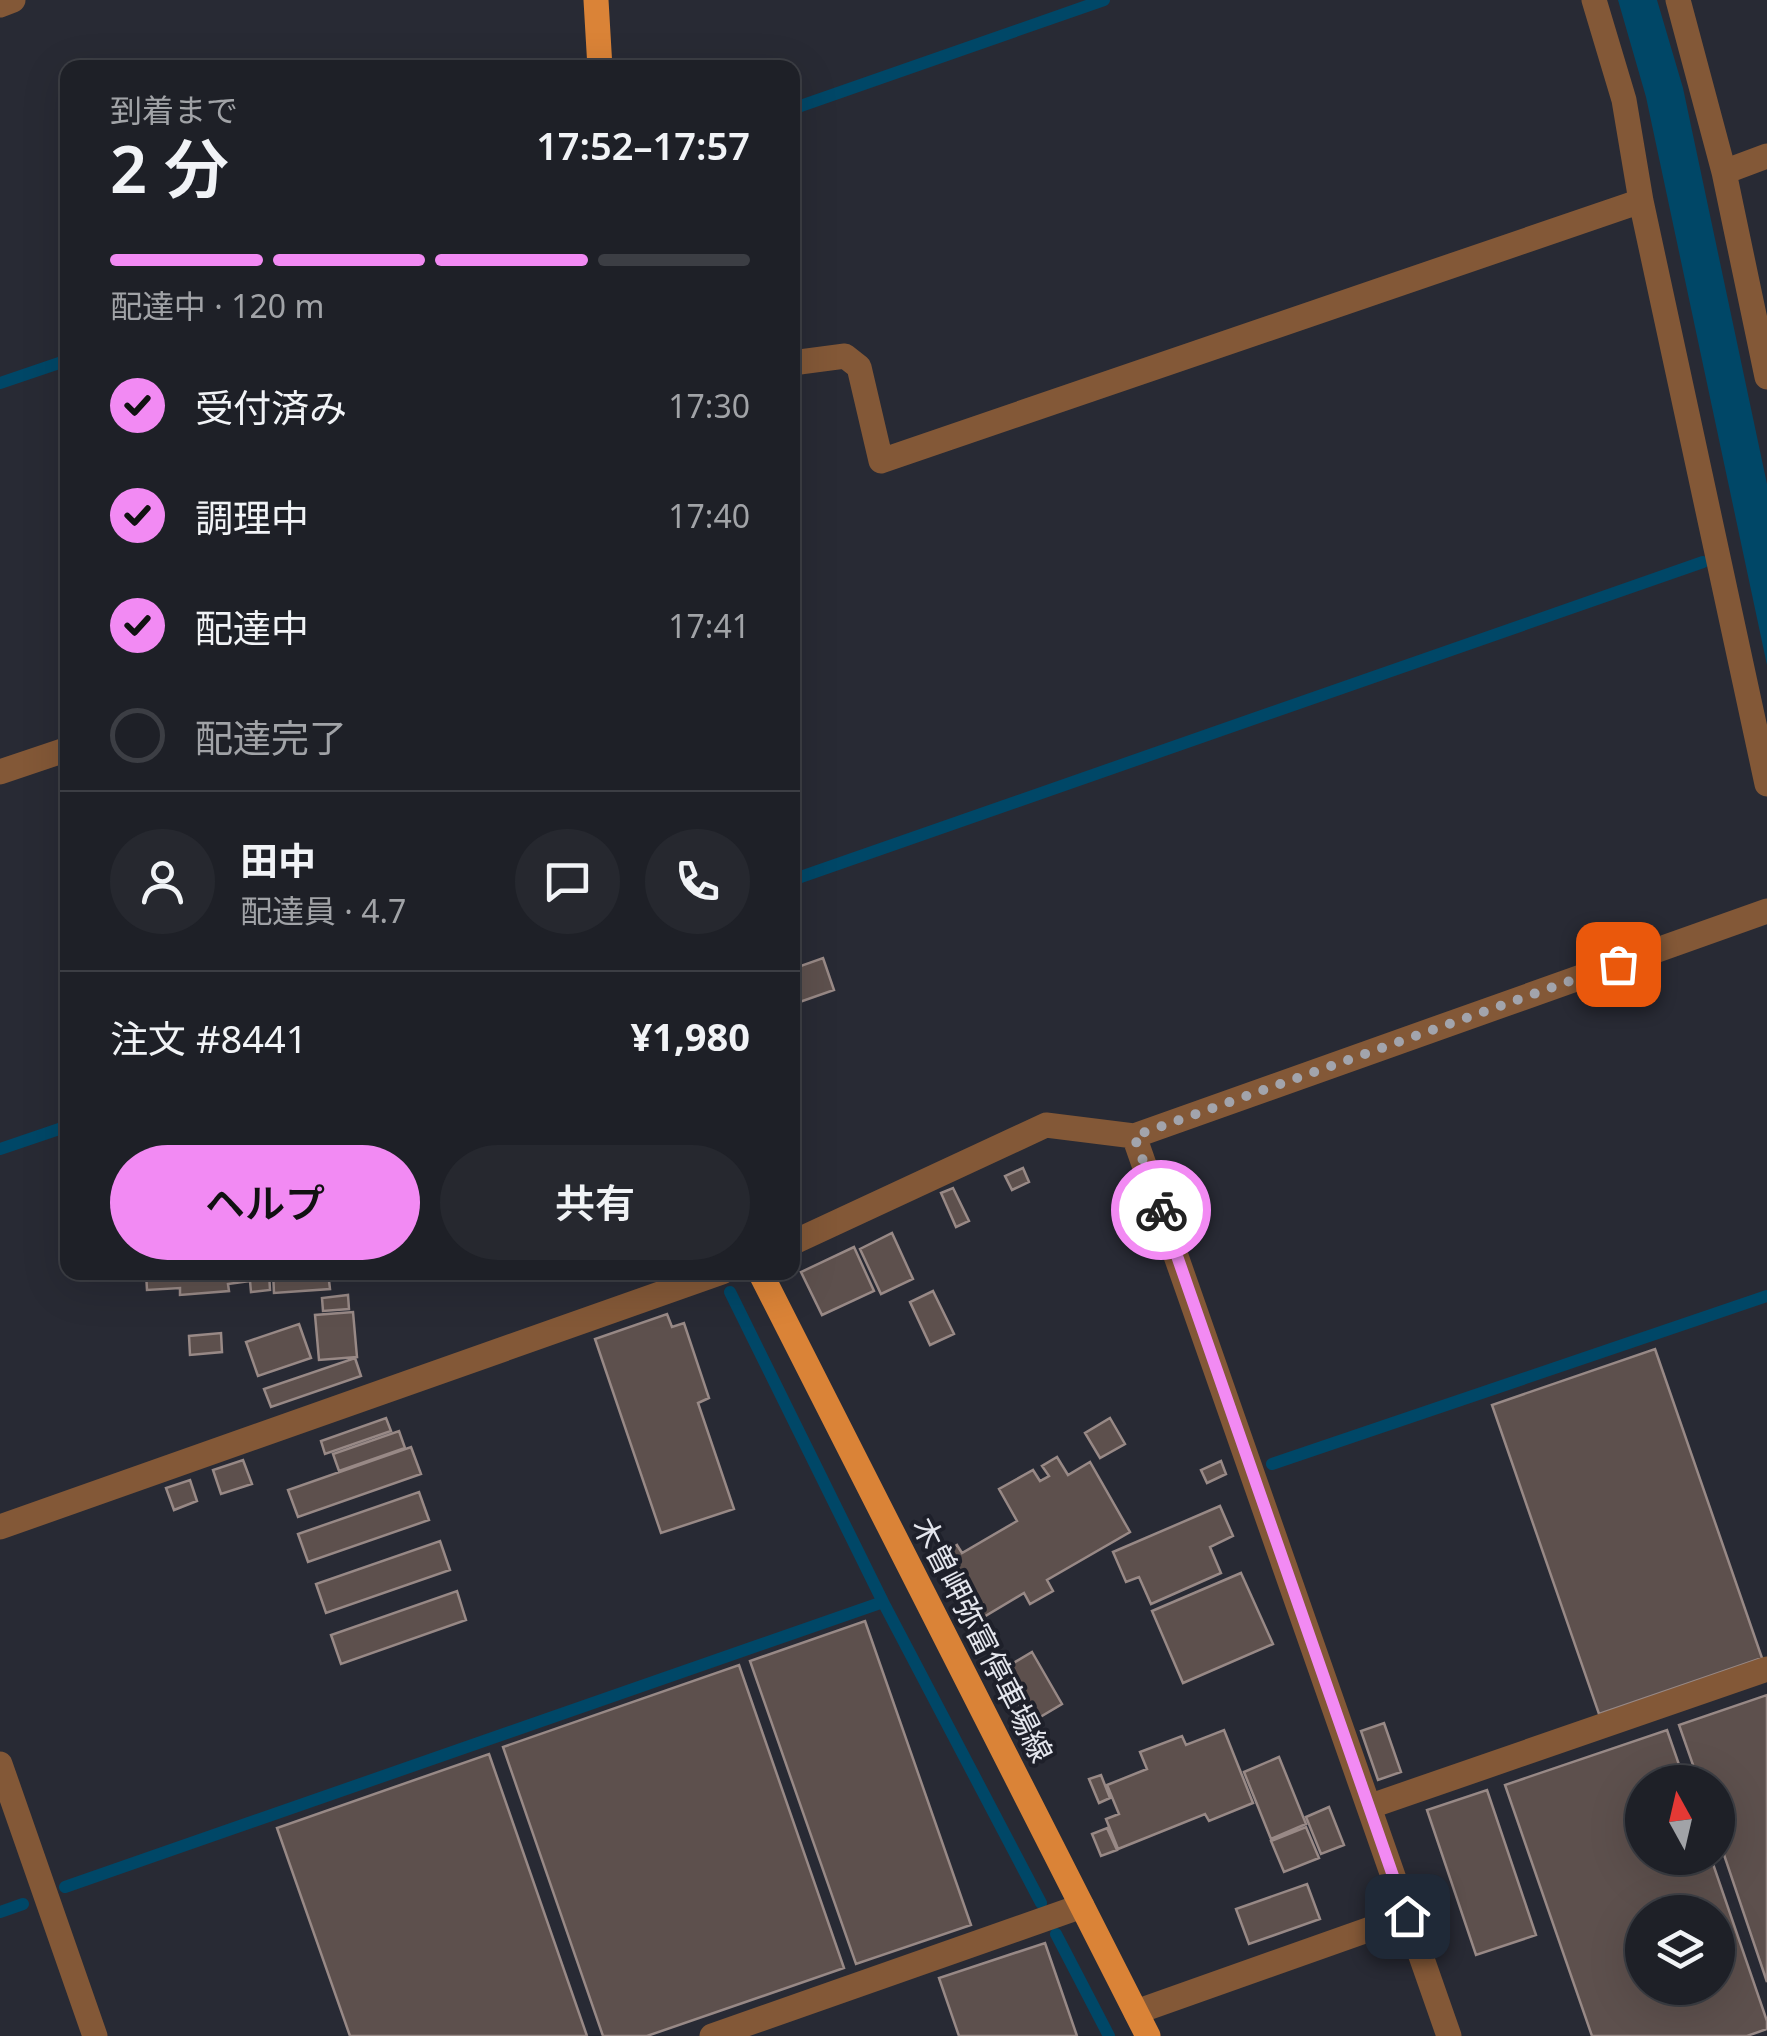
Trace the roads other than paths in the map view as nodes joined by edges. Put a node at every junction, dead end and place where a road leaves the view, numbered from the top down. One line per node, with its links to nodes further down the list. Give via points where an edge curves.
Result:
1 (14, 0): 5 (street)
2 (596, 0): 6 (main road)
3 (1594, 0): 9 (street, via 1624,100)
4 (1678, 0): 8 (street)
5 (0, 5)
6 (600, 60)
7 (1767, 156): 8 (street)
8 (1724, 172): 11 (street)
9 (1641, 201): 10 (street, via 881,462 858,367 845,356); 14 (street)
10 (800, 362)
11 (1767, 377)
12 (60, 751): 13 (street)
13 (0, 772)
14 (1767, 784)
15 (1767, 911): 16 (street)
16 (1134, 1136): 17 (street, via 1046,1125); 23 (street)
17 (800, 1239)
18 (699, 1280): 20 (street)
19 (764, 1280): 24 (main road, 木曽岬弥富停車場線)
20 (0, 1526)
21 (1767, 1669): 23 (street)
22 (0, 1764): 27 (street)
23 (1371, 1806): 25 (street)
24 (1082, 1906): 26 (main road, 木曽岬弥富停車場線); 28 (street)
25 (1407, 1916): 26 (street); 30 (street)
26 (1136, 2012): 29 (main road, 木曽岬弥富停車場線)
27 (95, 2036)
28 (712, 2036)
29 (1148, 2036)
30 (1448, 2036)

